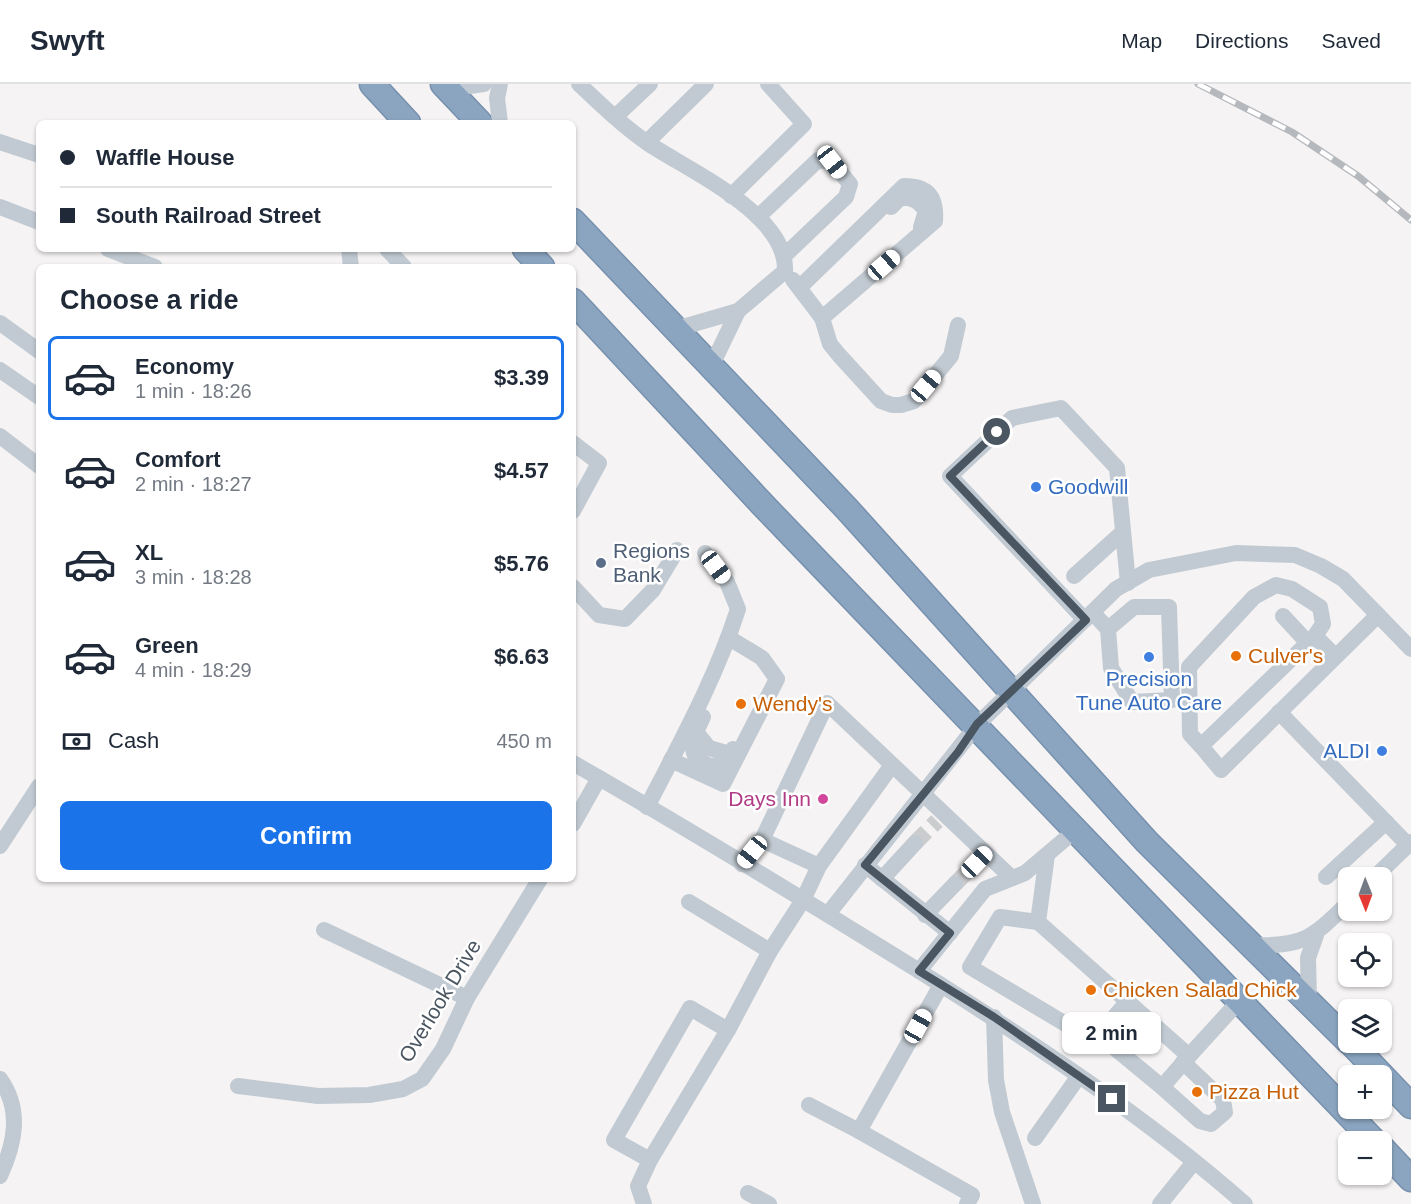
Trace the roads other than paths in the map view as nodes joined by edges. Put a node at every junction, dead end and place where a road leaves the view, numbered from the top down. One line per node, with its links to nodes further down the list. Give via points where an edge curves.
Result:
1 (372, 84): 12 (highway)
2 (484, 84): 9 (street)
3 (500, 84): 14 (street)
4 (579, 84): 10 (street)
5 (604, 84): 10 (street)
6 (650, 84): 11 (street)
7 (706, 84): 16 (street)
8 (768, 84): 18 (street, via 804,124)
9 (446, 86): 13 (highway)
10 (592, 96): 11 (street)
11 (616, 116): 16 (street)
12 (405, 120)
13 (477, 120)
14 (500, 120)
15 (0, 142): 17 (street)
16 (647, 142): 18 (street)
17 (36, 154)
18 (731, 196): 20 (street)
19 (0, 207): 21 (street)
20 (758, 217): 26 (street, via 776,238); 26 (street, via 818,160 832,162 850,184 846,197)
21 (36, 221)
22 (576, 224): 36 (highway)
23 (116, 252): 27 (street)
24 (390, 252): 28 (street)
25 (528, 252): 29 (highway)
26 (785, 263): 30 (street); 32 (street)
27 (147, 264)
28 (401, 264)
29 (539, 264)
30 (800, 287): 33 (street); 33 (street, via 904,186 916,186 928,193 936,205 935,221)
31 (576, 304): 63 (highway, via 762,504)
32 (738, 311): 36 (street); 38 (street)
33 (822, 318): 35 (street, via 830,344 839,355 881,401 901,405 914,401 951,356)
34 (0, 323): 37 (street)
35 (958, 325)
36 (676, 329): 38 (highway)
37 (36, 349)
38 (711, 367): 60 (highway, via 847,509)
39 (0, 370): 40 (street)
40 (36, 395)
41 (0, 436): 43 (street)
42 (576, 446): 44 (street, via 599,463)
43 (36, 464)
44 (576, 505)
45 (1123, 532): 48 (street); 49 (street); 52 (street, via 1117,468 1061,408 1012,418 950,476)
46 (677, 550): 50 (street, via 653,590 625,619 599,615)
47 (705, 553): 55 (street, via 727,582 738,609)
48 (1074, 576)
49 (1128, 582): 51 (street, via 1149,570 1236,553 1296,555 1343,579); 52 (street)
50 (576, 590)
51 (1378, 615): 57 (street); 58 (street)
52 (1089, 616): 54 (street); 60 (street)
53 (1283, 616): 56 (street)
54 (1108, 629): 54 (street, via 1111,668 1132,702 1172,700 1169,607 1134,607)
55 (729, 638): 59 (street); 61 (street, via 762,658 777,679)
56 (1311, 639): 58 (street); 64 (street); 64 (street, via 1323,624 1320,607 1292,589 1276,585 1254,597 1189,667 1190,734)
57 (1411, 649)
58 (1335, 656): 62 (street)
59 (707, 687): 61 (street, via 709,702 696,732 693,751 696,758 708,765 719,766 757,706); 65 (street)
60 (1011, 692): 63 (street); 98 (highway, via 1147,842)
61 (764, 705): 65 (street, via 723,784)
62 (1279, 712): 64 (street, via 1221,770); 73 (street)
63 (977, 724): 70 (street); 74 (highway)
64 (1201, 746)
65 (671, 760): 71 (street)
66 (892, 765): 70 (street); 75 (street, via 827,703); 82 (street)
67 (576, 766): 68 (street)
68 (599, 778): 71 (street); 72 (street)
69 (36, 791): 78 (street)
70 (923, 794): 81 (street); 85 (street, via 940,818 981,857)
71 (647, 807): 80 (street)
72 (576, 819)
73 (1386, 822): 77 (street); 84 (street)
74 (1077, 829): 79 (street); 103 (highway)
75 (762, 840): 80 (street); 82 (street)
76 (915, 843): 86 (street)
77 (1410, 843): 83 (street)
78 (0, 846)
79 (1047, 855): 85 (street); 94 (street)
80 (742, 864): 89 (street)
81 (865, 865): 86 (street); 92 (street)
82 (819, 866): 89 (street)
83 (1385, 867)
84 (1326, 876)
85 (1012, 878): 96 (street, via 985,889)
86 (882, 879): 93 (street)
87 (538, 882): 102 (street, Overlook Drive)
88 (955, 884): 93 (street)
89 (803, 900): 92 (street); 99 (street)
90 (689, 902): 99 (street)
91 (1338, 913): 97 (street)
92 (828, 914): 100 (street)
93 (925, 915): 96 (street)
94 (1038, 922): 104 (street); 109 (street, via 1000,917 970,967 1084,1035)
95 (324, 930): 102 (street)
96 (950, 933): 100 (street)
97 (1316, 934): 98 (street, via 1288,945); 105 (street, via 1308,958)
98 (1253, 945): 105 (highway)
99 (770, 951): 107 (street)
100 (919, 971): 101 (street)
101 (941, 985): 106 (street); 118 (street)
102 (467, 998): 114 (street, Overlook Drive, via 443,1049 422,1079 404,1089 369,1095 318,1096)
103 (1240, 1000): 111 (street); 119 (highway)
104 (1128, 1001): 109 (street); 111 (street)
105 (1310, 1002): 108 (highway)
106 (994, 1017): 112 (street); 131 (street, via 996,1080 1002,1112)
107 (728, 1030): 122 (street); 122 (street, via 690,1008 615,1140)
108 (1338, 1031)
109 (1099, 1035): 115 (street)
110 (1360, 1053): 117 (highway)
111 (1186, 1059): 115 (street); 115 (street, via 1223,1100 1225,1112 1211,1124 1200,1121)
112 (1079, 1076): 120 (street); 123 (street)
113 (0, 1079): 124 (street, via 13,1104 16,1121)
114 (238, 1086)
115 (1162, 1087)
116 (808, 1105): 118 (street)
117 (1411, 1106)
118 (859, 1131): 130 (street, via 972,1195)
119 (1365, 1131)
120 (1035, 1138)
121 (1392, 1159): 125 (highway)
122 (650, 1160): 128 (street, via 638,1186)
123 (1194, 1162): 127 (street); 132 (street)
124 (0, 1176)
125 (1411, 1179)
126 (748, 1193): 129 (street)
127 (1164, 1203)
128 (644, 1204)
129 (769, 1204)
130 (967, 1204)
131 (1033, 1204)
132 (1245, 1204)

